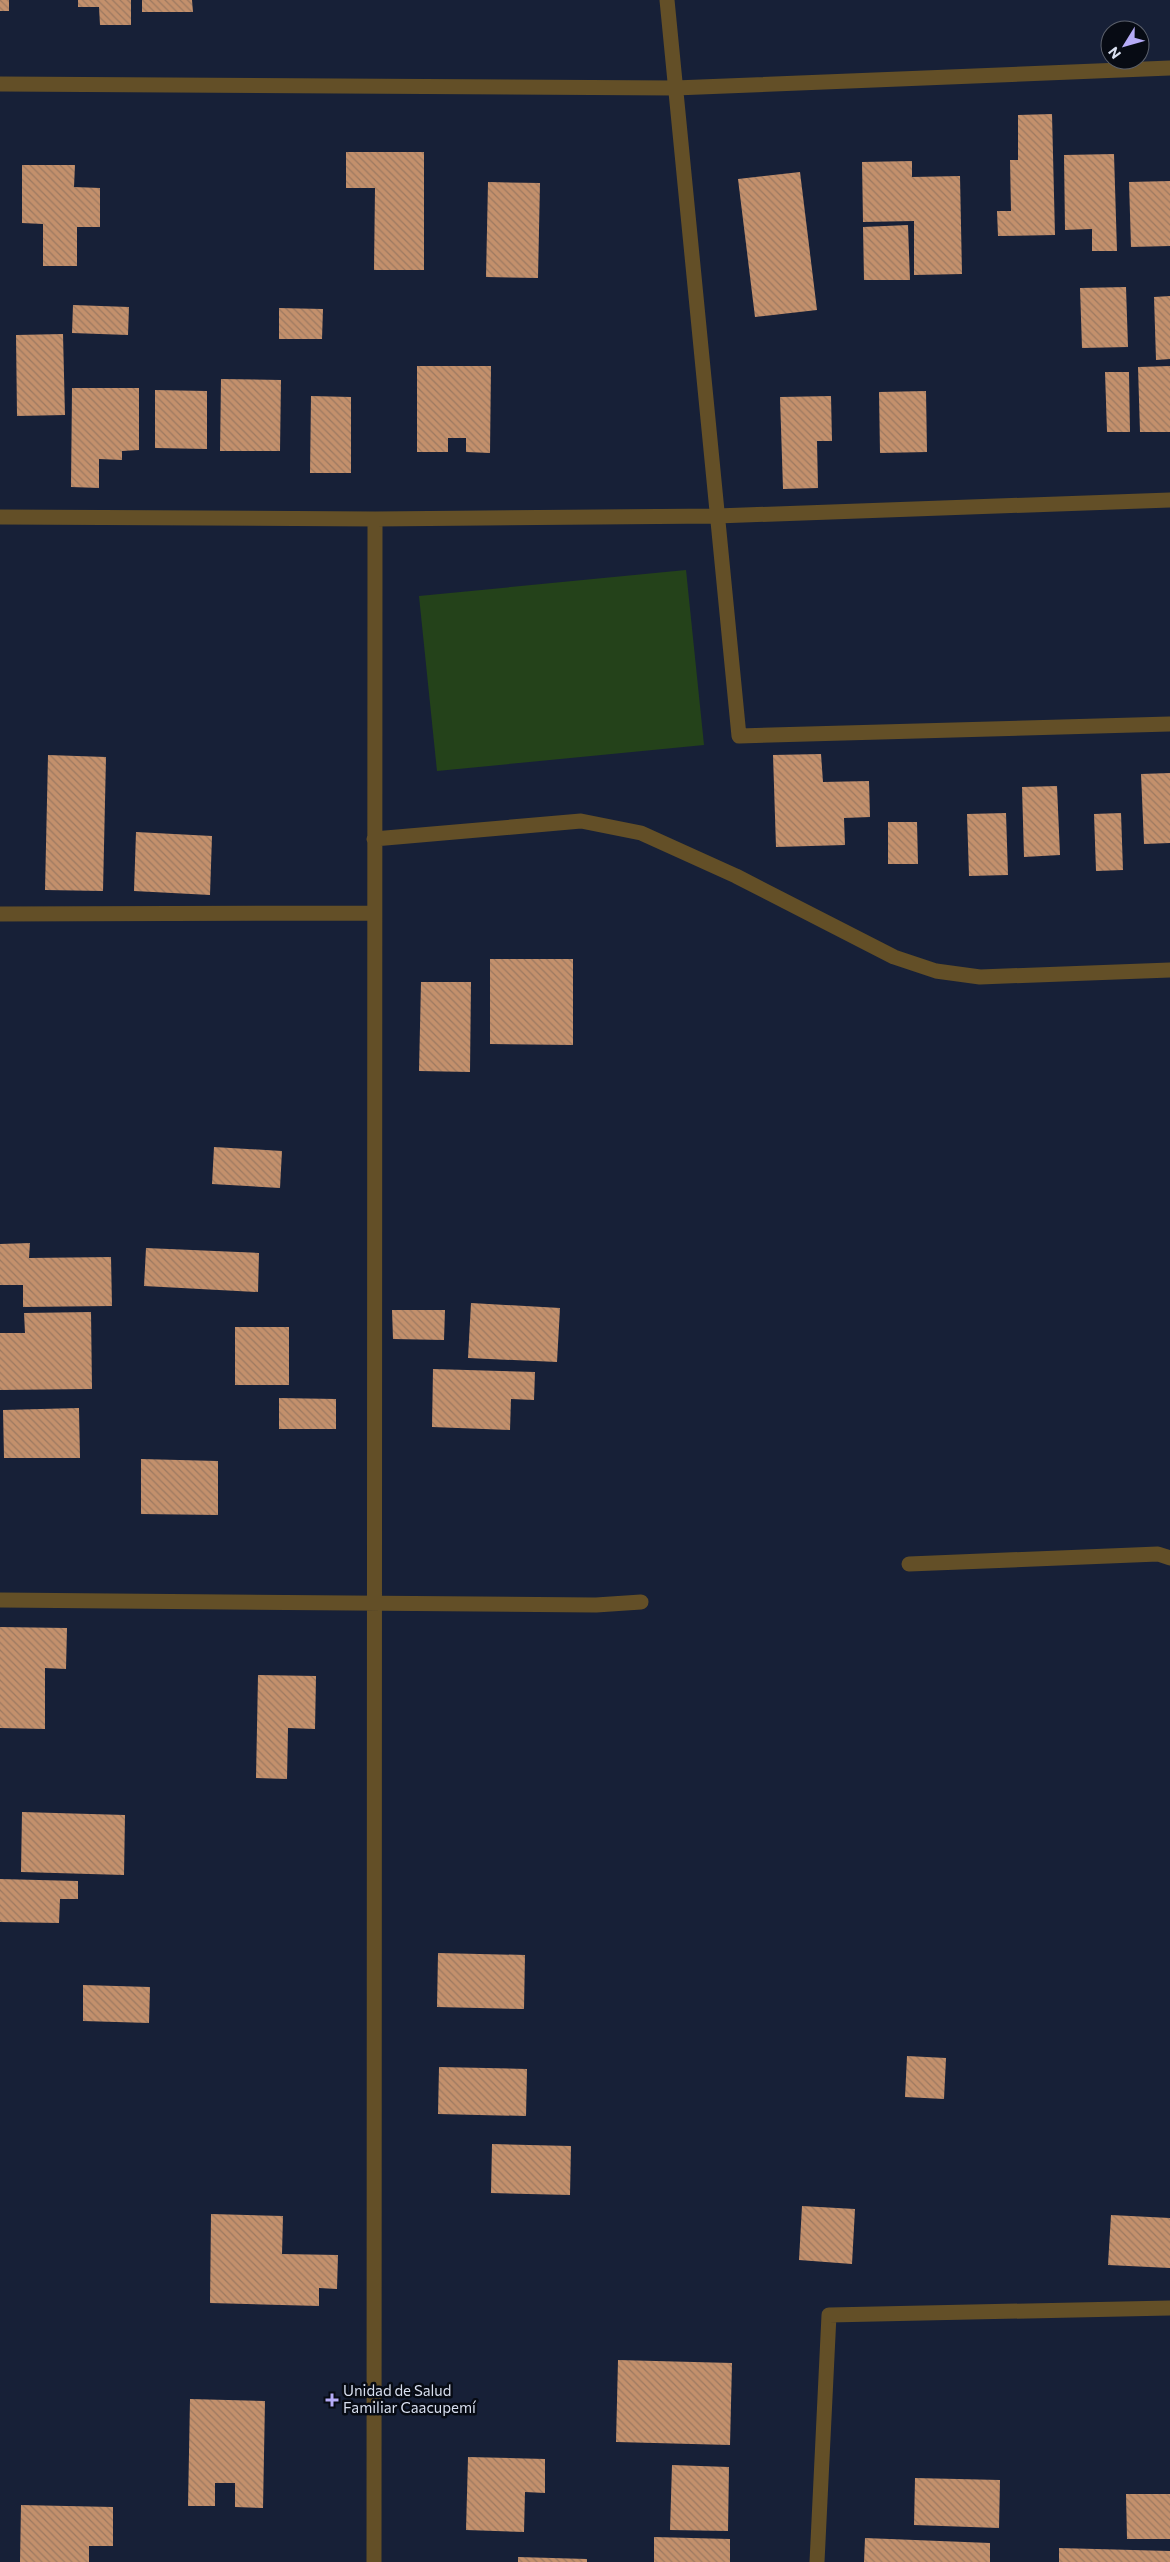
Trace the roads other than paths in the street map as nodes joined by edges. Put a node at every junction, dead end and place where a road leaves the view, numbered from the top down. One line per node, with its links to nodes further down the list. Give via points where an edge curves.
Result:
1 (667, 0): 4 (street)
2 (1170, 68): 4 (street)
3 (0, 84): 4 (street)
4 (675, 88): 6 (street)
5 (1170, 500): 6 (street)
6 (718, 516): 8 (street); 9 (street, via 740,736)
7 (0, 517): 8 (street)
8 (375, 519): 10 (street)
9 (1170, 724)
10 (374, 839): 11 (street); 13 (street, via 581,821 641,833 736,876 894,957 936,971 980,977)
11 (373, 913): 12 (street); 18 (street)
12 (0, 914)
13 (1170, 970)
14 (1170, 1558): 15 (street, via 1158,1554)
15 (909, 1564)
16 (0, 1600): 18 (street)
17 (641, 1602): 18 (street, via 596,1605)
18 (375, 1603): 20 (street)
19 (1170, 2308): 21 (street, via 829,2315)
20 (374, 2562)
21 (817, 2562)

